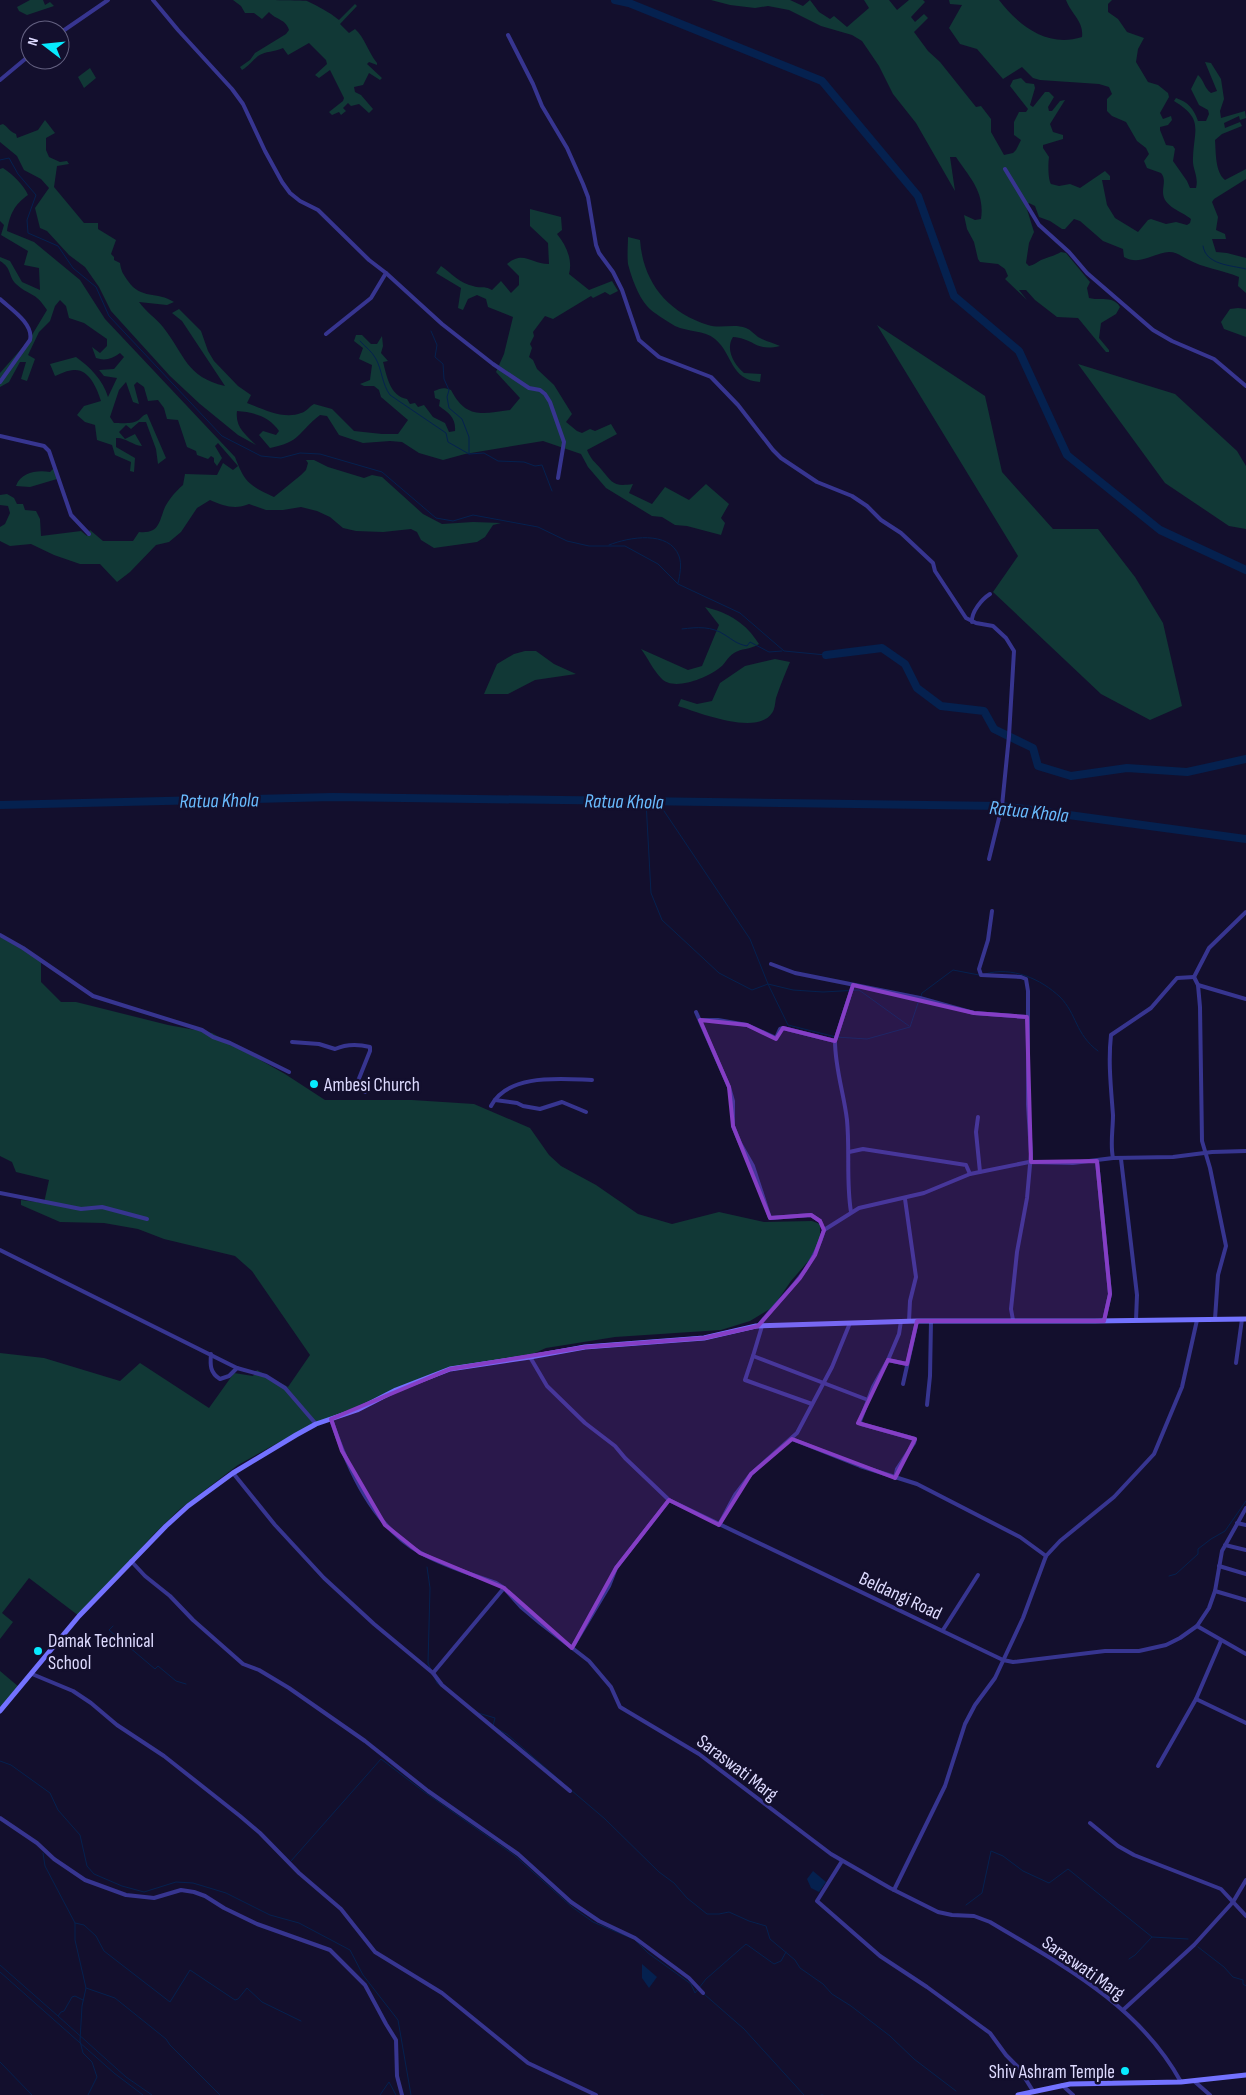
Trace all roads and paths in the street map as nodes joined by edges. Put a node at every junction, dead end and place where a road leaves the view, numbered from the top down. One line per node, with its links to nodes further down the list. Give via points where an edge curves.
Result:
1 (108, 0): 3 (street)
2 (153, 0): 8 (street, via 243,104 282,182)
3 (70, 26)
4 (508, 35): 17 (street, via 583,184 599,253 622,290 639,340 659,357 711,377 781,458 817,482 852,496 907,538 933,563 966,618)
5 (20, 63): 6 (street)
6 (0, 80)
7 (1005, 169): 12 (street, via 1039,225 1087,273 1153,330 1214,359)
8 (386, 273): 10 (street, via 371,298); 14 (street, via 442,324 493,364 529,388 545,394 564,442)
9 (0, 299): 11 (street, via 32,334)
10 (326, 334)
11 (0, 382)
12 (1246, 386)
13 (0, 436): 15 (street, via 49,450 71,515)
14 (558, 478)
15 (89, 534)
16 (990, 594): 17 (street, via 974,612)
17 (972, 622): 18 (street, via 996,628 1014,651 1002,806)
18 (989, 859)
19 (992, 911): 28 (street, via 980,975 1021,976 1026,980)
20 (1246, 912): 23 (street, via 1209,948)
21 (0, 935): 32 (street, via 93,996 202,1030)
22 (771, 964): 24 (street)
23 (1194, 977): 25 (street); 42 (street, via 1178,978 1151,1008 1111,1035)
24 (853, 985): 28 (street, via 974,1013); 30 (street)
25 (1198, 985): 26 (street); 41 (street, via 1201,1123)
26 (1246, 999)
27 (696, 1012): 29 (street)
28 (1027, 1017): 45 (street)
29 (700, 1020): 30 (street, via 747,1025 776,1038 783,1028); 52 (street, via 729,1087 733,1100 733,1126 753,1166 770,1218 811,1215 820,1221)
30 (835, 1041): 40 (street)
31 (292, 1042): 34 (street, via 335,1049 358,1045 370,1047 358,1080)
32 (289, 1072)
33 (592, 1080): 35 (street, via 537,1079 512,1087)
34 (365, 1092)
35 (494, 1100): 36 (street); 37 (street, via 540,1109 562,1102)
36 (491, 1106)
37 (586, 1112)
38 (978, 1117): 46 (street, via 976,1132)
39 (1246, 1151): 41 (street)
40 (849, 1152): 47 (street, via 863,1149 950,1162 966,1165); 50 (street)
41 (1206, 1152): 43 (street); 54 (street, via 1226,1246 1218,1275)
42 (1112, 1158): 43 (street); 44 (street)
43 (1121, 1159): 58 (street, via 1137,1294)
44 (1097, 1161): 45 (street); 62 (street, via 1110,1294)
45 (1029, 1162): 46 (street); 57 (street, via 1011,1309)
46 (980, 1172): 47 (street)
47 (970, 1174): 49 (street)
48 (0, 1193): 51 (street, via 82,1209 102,1207)
49 (905, 1199): 50 (street); 60 (street, via 916,1277)
50 (851, 1212): 52 (street)
51 (146, 1219)
52 (824, 1230): 65 (street, via 815,1255 800,1278)
53 (0, 1250): 66 (street)
54 (1215, 1319): 55 (street); 59 (street)
55 (1244, 1319): 70 (street)
56 (931, 1320): 57 (street); 61 (street); 77 (street)
57 (1013, 1320): 62 (street)
58 (1136, 1320): 59 (street); 62 (street)
59 (1197, 1320): 90 (street, via 1182,1387 1150,1460 1114,1497 1060,1540)
60 (909, 1321): 61 (street); 63 (street)
61 (917, 1321): 71 (street)
62 (1104, 1321)
63 (901, 1322): 64 (street); 69 (street)
64 (850, 1323): 65 (street); 73 (street)
65 (760, 1326): 67 (street); 68 (street, via 704,1338 594,1346)
66 (211, 1354): 72 (street); 72 (street, via 211,1369 220,1379)
67 (753, 1356): 73 (street); 76 (street, via 745,1380)
68 (530, 1357): 78 (street, via 450,1369); 83 (street, Beldangi Road, via 547,1386 585,1423 615,1446)
69 (888, 1360): 71 (street); 75 (street)
70 (1236, 1363)
71 (907, 1364): 74 (street)
72 (237, 1368): 79 (street, via 266,1376 286,1388)
73 (823, 1382): 75 (street); 76 (street)
74 (903, 1384)
75 (868, 1400): 82 (street, via 860,1417 861,1424 914,1439)
76 (812, 1404): 80 (street)
77 (927, 1405)
78 (331, 1419): 79 (street); 95 (street, Saraswati Marg, via 342,1451 367,1498 385,1525 402,1542 434,1560)
79 (316, 1424): 81 (street)
80 (792, 1439): 82 (street); 86 (street, via 751,1474 734,1496)
81 (233, 1473): 91 (street, via 181,1513); 104 (street, via 324,1578)
82 (895, 1478): 90 (street, via 917,1484 1020,1537)
83 (669, 1500): 86 (street, Beldangi Road); 101 (street, via 616,1568 609,1586)
84 (1246, 1508): 85 (street, Beldangi Road)
85 (1237, 1523): 87 (street); 88 (street, Beldangi Road)
86 (719, 1525): 99 (street, Beldangi Road)
87 (1246, 1525)
88 (1226, 1545): 89 (street); 92 (street, Beldangi Road)
89 (1246, 1550)
90 (1046, 1556): 103 (street)
91 (131, 1561): 105 (street, via 79,1616); 118 (street, via 243,1664 289,1688 370,1745 428,1791 518,1854 571,1902 635,1938 689,1978)
92 (1219, 1566): 93 (street); 96 (street, Beldangi Road)
93 (1246, 1574)
94 (978, 1575): 99 (street)
95 (504, 1588): 101 (street, Saraswati Marg, via 521,1607); 104 (street)
96 (1215, 1591): 97 (street); 98 (street, Beldangi Road)
97 (1246, 1600)
98 (1197, 1626): 100 (street); 103 (street, Beldangi Road, via 1180,1638 1153,1649 1018,1662)
99 (943, 1630): 103 (street, Beldangi Road)
100 (1221, 1641): 102 (street); 106 (street)
101 (572, 1648): 113 (street, Saraswati Marg, via 604,1677 620,1706 705,1758)
102 (1246, 1654)
103 (1003, 1660): 115 (street, via 995,1678 975,1705 945,1786)
104 (433, 1673): 110 (street, via 442,1685)
105 (32, 1674): 107 (street); 126 (street, via 73,1691 91,1703 240,1816 299,1874 341,1909 376,1952 442,1993 528,2064)
106 (1196, 1699): 108 (street); 109 (street)
107 (0, 1711)
108 (1246, 1723)
109 (1158, 1766)
110 (570, 1791)
111 (0, 1818): 125 (street, via 85,1880 126,1895 154,1898 181,1890 194,1892 257,1924 330,1950 365,1985 396,2040 397,2076)
112 (1090, 1823): 116 (street, via 1118,1846 1221,1889)
113 (842, 1861): 115 (street, Saraswati Marg); 124 (street, via 818,1901 880,1956 990,2033)
114 (1246, 1880): 116 (street)
115 (894, 1890): 119 (street, Saraswati Marg, via 938,1912 974,1916 990,1922 1085,1979)
116 (1233, 1902): 117 (street); 119 (street, via 1194,1945)
117 (1246, 1916)
118 (703, 1993)
119 (1123, 2010): 122 (street, Saraswati Marg, via 1165,2056)
120 (1246, 2075): 121 (street)
121 (1194, 2081): 122 (street); 129 (street)
122 (1181, 2082): 123 (street)
123 (1062, 2085): 124 (street); 128 (street)
124 (1033, 2091): 127 (street)
125 (402, 2095)
126 (596, 2095)
127 (1018, 2095)
128 (1073, 2095)
129 (1210, 2095)

